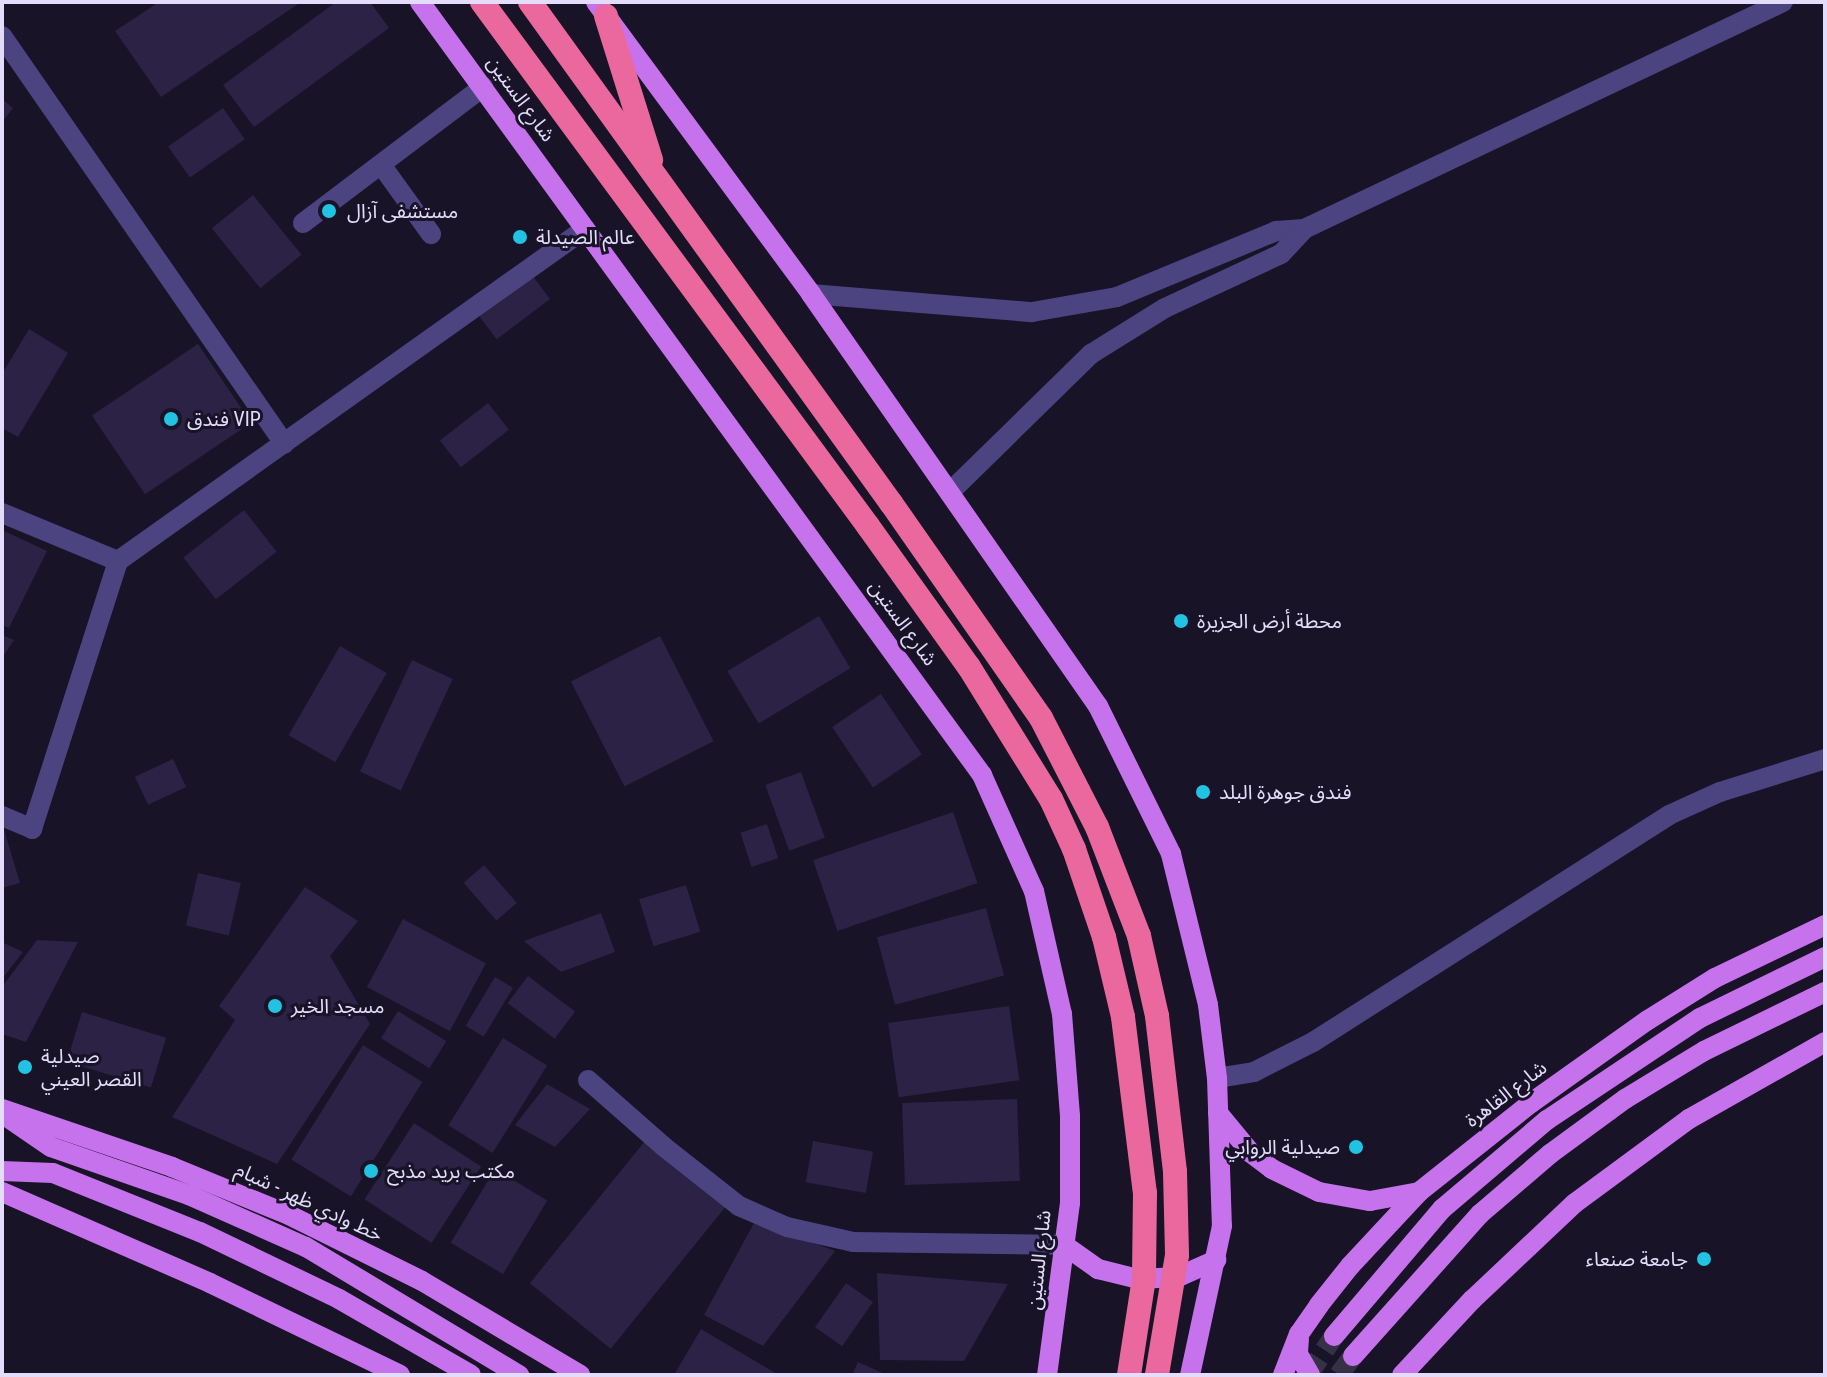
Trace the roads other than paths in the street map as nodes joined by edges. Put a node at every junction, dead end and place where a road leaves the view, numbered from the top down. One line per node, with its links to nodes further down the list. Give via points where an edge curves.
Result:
1 (420, 2): 7 (main road, شارع الستين)
2 (482, 2): 44 (highway, شارع الستين, bridge, via 868,526 977,679 1051,799 1104,937 1123,1017 1145,1193 1144,1278)
3 (530, 2): 9 (highway)
4 (1783, 2): 12 (street)
5 (601, 9): 9 (highway); 15 (main road)
6 (2, 36): 17 (street)
7 (483, 87): 8 (street); 11 (main road, شارع الستين)
8 (382, 166): 10 (street); 13 (street)
9 (658, 181): 45 (highway, bridge, via 1041,718 1097,827 1139,936 1157,1016 1175,1172 1177,1255)
10 (303, 223)
11 (585, 229): 17 (street); 34 (main road, شارع الستين, via 982,775 1034,891 1062,1014 1070,1116 1070,1203)
12 (1304, 229): 14 (street, via 1276,231); 16 (street, via 1281,254)
13 (431, 234)
14 (1152, 282): 15 (street, via 1089,305 1032,312); 16 (street)
15 (811, 294): 18 (main road)
16 (1165, 308): 18 (street, via 1126,329 1063,378)
17 (284, 444): 20 (street)
18 (951, 491): 27 (main road, via 1098,706 1171,854 1208,1005)
19 (2, 513): 20 (street)
20 (118, 561): 22 (street, via 32,829)
21 (1825, 759): 27 (street, via 1720,792 1669,815 1303,1047 1254,1072)
22 (2, 816)
23 (1825, 925): 33 (main road, شارع القاهرة, via 1715,978 1648,1020)
24 (1825, 957): 37 (main road, via 1700,1018 1547,1120 1442,1209)
25 (1825, 992): 38 (main road, via 1704,1051 1625,1099 1550,1154 1480,1214)
26 (1825, 1042): 49 (main road, via 1689,1119 1575,1203)
27 (1217, 1078): 30 (main road)
28 (588, 1080): 34 (street, via 739,1206 787,1227 853,1242)
29 (2, 1110): 41 (main road, via 51,1147 189,1195 306,1247); 42 (main road, خط وادي ظهر - شبام, via 172,1167 289,1215 422,1281)
30 (1218, 1113): 33 (main road, via 1251,1153 1307,1187 1370,1201); 35 (main road, via 1222,1226)
31 (2, 1171): 40 (main road, via 53,1173 200,1232 339,1299)
32 (2, 1192): 39 (main road, via 210,1283)
33 (1419, 1192): 36 (main road, شارع القاهرة, via 1350,1266)
34 (1064, 1245): 35 (main road, via 1098,1269 1138,1279 1178,1277); 43 (main road, شارع الستين)
35 (1216, 1260): 46 (main road)
36 (1299, 1334): 47 (main road, شارع القاهرة); 48 (main road, via 1298,1354)
37 (1334, 1336)
38 (1353, 1356)
39 (400, 1375)
40 (471, 1375)
41 (519, 1375)
42 (580, 1375)
43 (1047, 1375)
44 (1129, 1375)
45 (1157, 1375)
46 (1190, 1375)
47 (1283, 1375)
48 (1310, 1375)
49 (1402, 1375)

